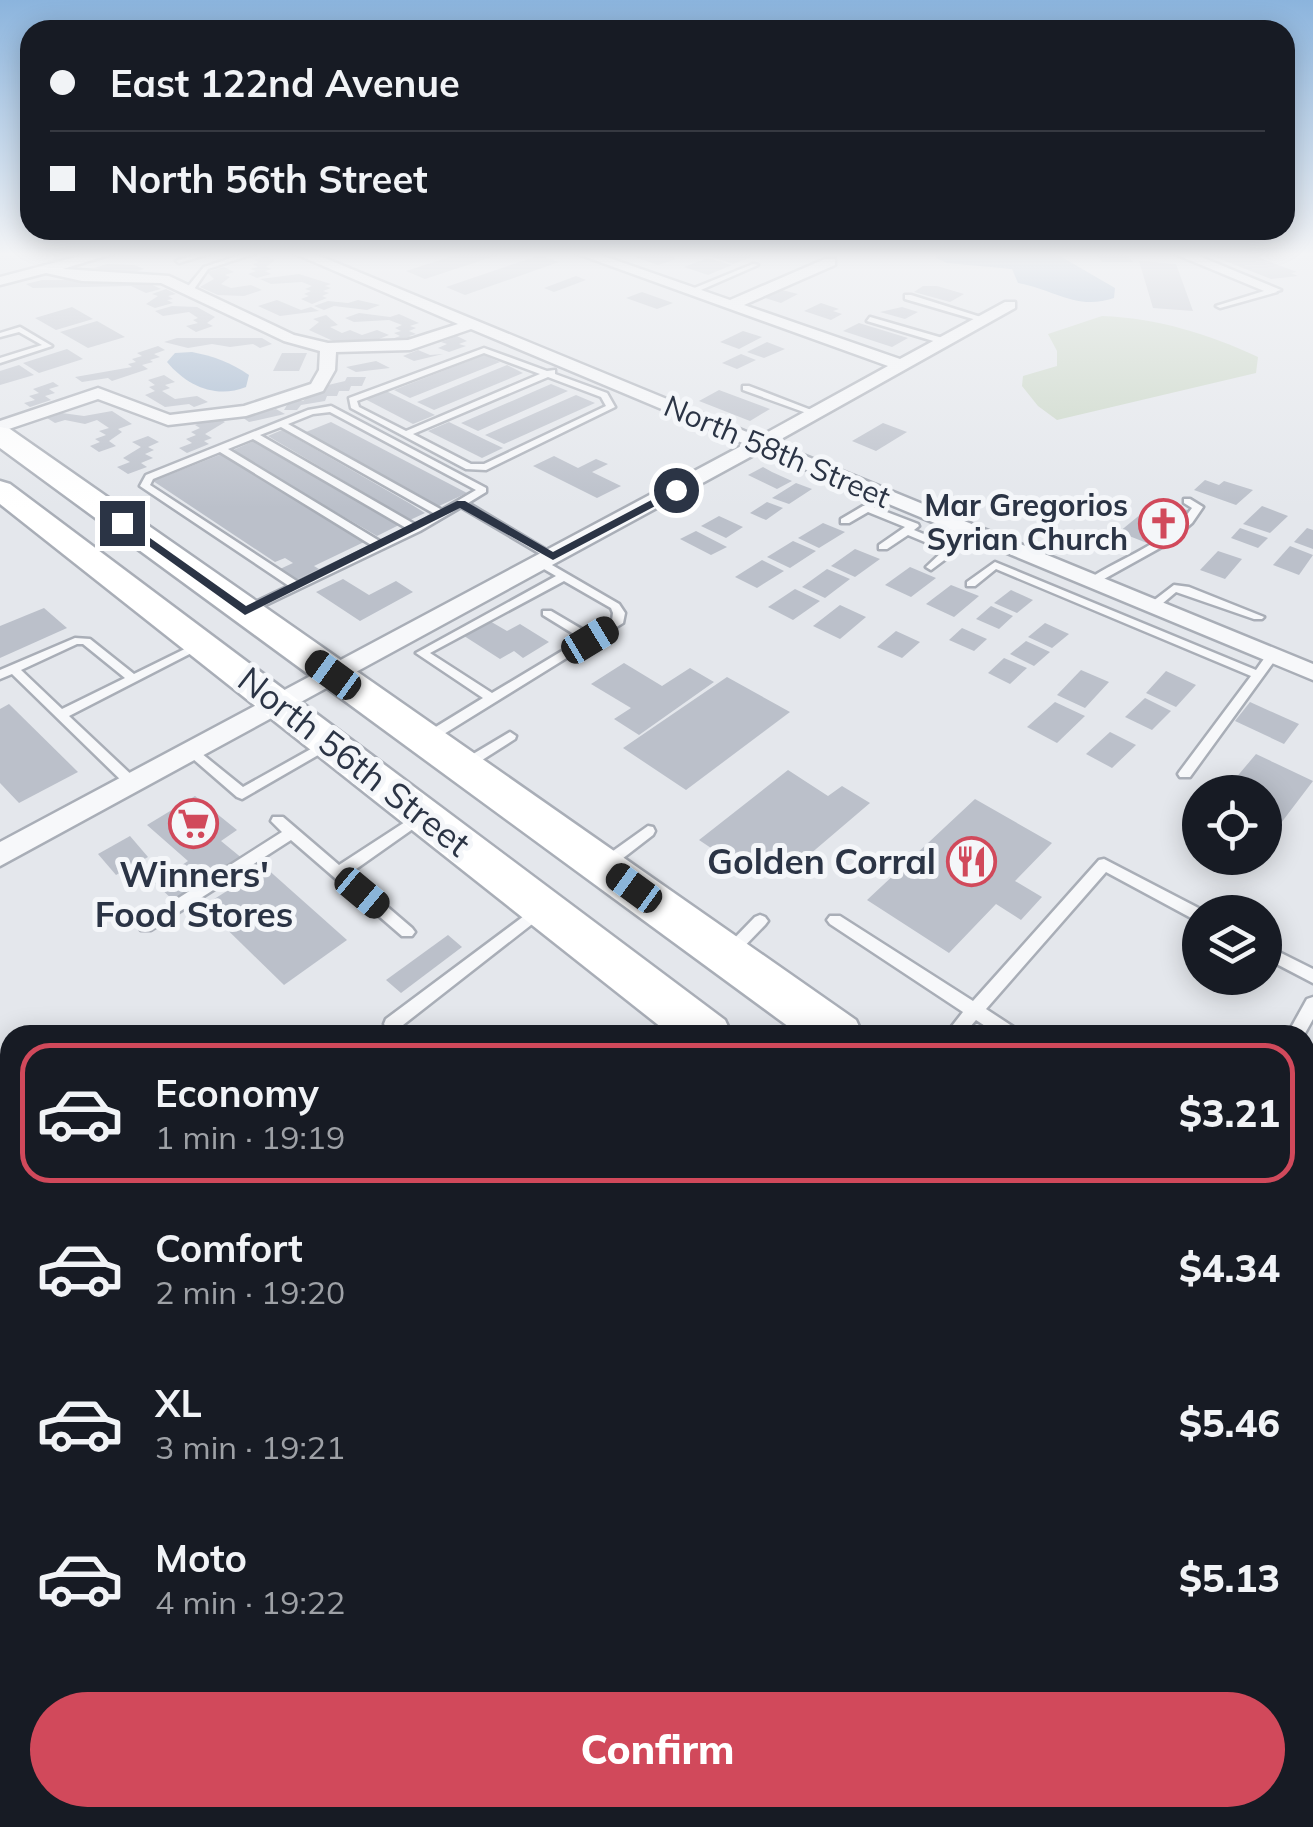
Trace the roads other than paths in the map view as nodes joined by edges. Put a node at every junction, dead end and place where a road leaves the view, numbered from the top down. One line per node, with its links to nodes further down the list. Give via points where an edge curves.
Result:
1 (34, 337): 11 (lane, via 48,346)
2 (287, 337): 9 (street)
3 (435, 337): 9 (street, via 410,346)
4 (500, 337): 12 (street, North 58th Street)
5 (822, 337): 13 (street)
6 (931, 337): 8 (lane)
7 (950, 337): 8 (street)
8 (943, 341): 13 (street)
9 (328, 348): 18 (street, via 317,388 246,411 168,420 98,393)
10 (0, 352): 11 (lane)
11 (5, 359)
12 (568, 364): 14 (lane); 22 (street, North 58th Street)
13 (900, 365): 16 (street)
14 (548, 374): 19 (lane); 19 (lane, via 484,350 352,400 355,408); 19 (lane, via 604,395 611,408 486,466 469,467)
15 (746, 388): 16 (lane)
16 (814, 414): 22 (street)
17 (281, 424): 21 (lane); 26 (lane, via 331,409 484,490); 27 (lane)
18 (0, 427)
19 (408, 433)
20 (0, 435): 41 (main road, North 56th Street)
21 (253, 435): 23 (lane); 30 (lane)
22 (758, 445): 29 (street, North 58th Street); 33 (street)
23 (220, 448): 31 (lane); 38 (lane, via 149,477 145,486)
24 (0, 490): 48 (main road, North 56th Street)
25 (1187, 501): 36 (lane, via 1198,507 1194,516 1156,548)
26 (461, 503): 27 (lane); 33 (lane)
27 (442, 514): 30 (lane)
28 (845, 521): 29 (lane, via 867,508)
29 (916, 524): 32 (lane); 34 (lane, via 950,552); 36 (street, North 58th Street)
30 (416, 528): 31 (lane)
31 (380, 546): 38 (lane)
32 (883, 547)
33 (547, 560): 35 (lane); 52 (street)
34 (931, 567)
35 (564, 576): 39 (lane); 47 (lane, via 619,613 617,623)
36 (1091, 582): 40 (street, North 58th Street)
37 (970, 584): 53 (lane, via 995,565)
38 (297, 586): 41 (lane)
39 (514, 606): 44 (lane); 46 (lane)
40 (1152, 606): 43 (lane, via 1174,588 1185,588); 49 (street, North 58th Street)
41 (245, 611): 52 (main road, North 56th Street)
42 (546, 613): 47 (lane)
43 (1258, 617)
44 (494, 624)
45 (468, 638): 46 (lane)
46 (443, 640): 55 (lane, via 422,653)
47 (590, 640): 55 (lane)
48 (201, 644): 54 (lane); 56 (main road, North 56th Street)
49 (1272, 656): 51 (street, North 58th Street); 53 (lane)
50 (6, 672): 54 (lane, via 86,641); 57 (lane)
51 (1313, 672)
52 (333, 675): 56 (street); 59 (main road, North 56th Street)
53 (1258, 675): 63 (lane)
54 (133, 679): 57 (lane)
55 (492, 698): 59 (lane)
56 (278, 704): 60 (main road, North 56th Street); 61 (street)
57 (60, 714): 64 (lane)
58 (510, 736): 62 (lane)
59 (426, 739): 62 (main road, North 56th Street)
60 (331, 742): 61 (lane, via 242,794); 65 (main road, North 56th Street)
61 (190, 752): 64 (street)
62 (463, 766): 70 (main road, North 56th Street)
63 (1185, 774)
64 (132, 783): 69 (street)
65 (423, 816): 71 (lane); 73 (main road, North 56th Street)
66 (278, 821): 68 (lane)
67 (648, 831): 70 (lane)
68 (292, 833): 71 (lane); 76 (lane)
69 (0, 855)
70 (603, 865): 78 (main road, North 56th Street)
71 (339, 873): 77 (lane)
72 (1182, 906): 81 (lane, via 1104,864)
73 (543, 908): 82 (lane); 83 (main road, North 56th Street)
74 (835, 920): 81 (lane)
75 (760, 921): 78 (lane)
76 (146, 926)
77 (407, 932)
78 (727, 956): 84 (main road, North 56th Street)
79 (1282, 960): 80 (lane)
80 (1313, 977)
81 (975, 1010): 85 (lane); 86 (lane)
82 (393, 1025)
83 (694, 1025)
84 (824, 1025)
85 (962, 1025)
86 (997, 1025)

